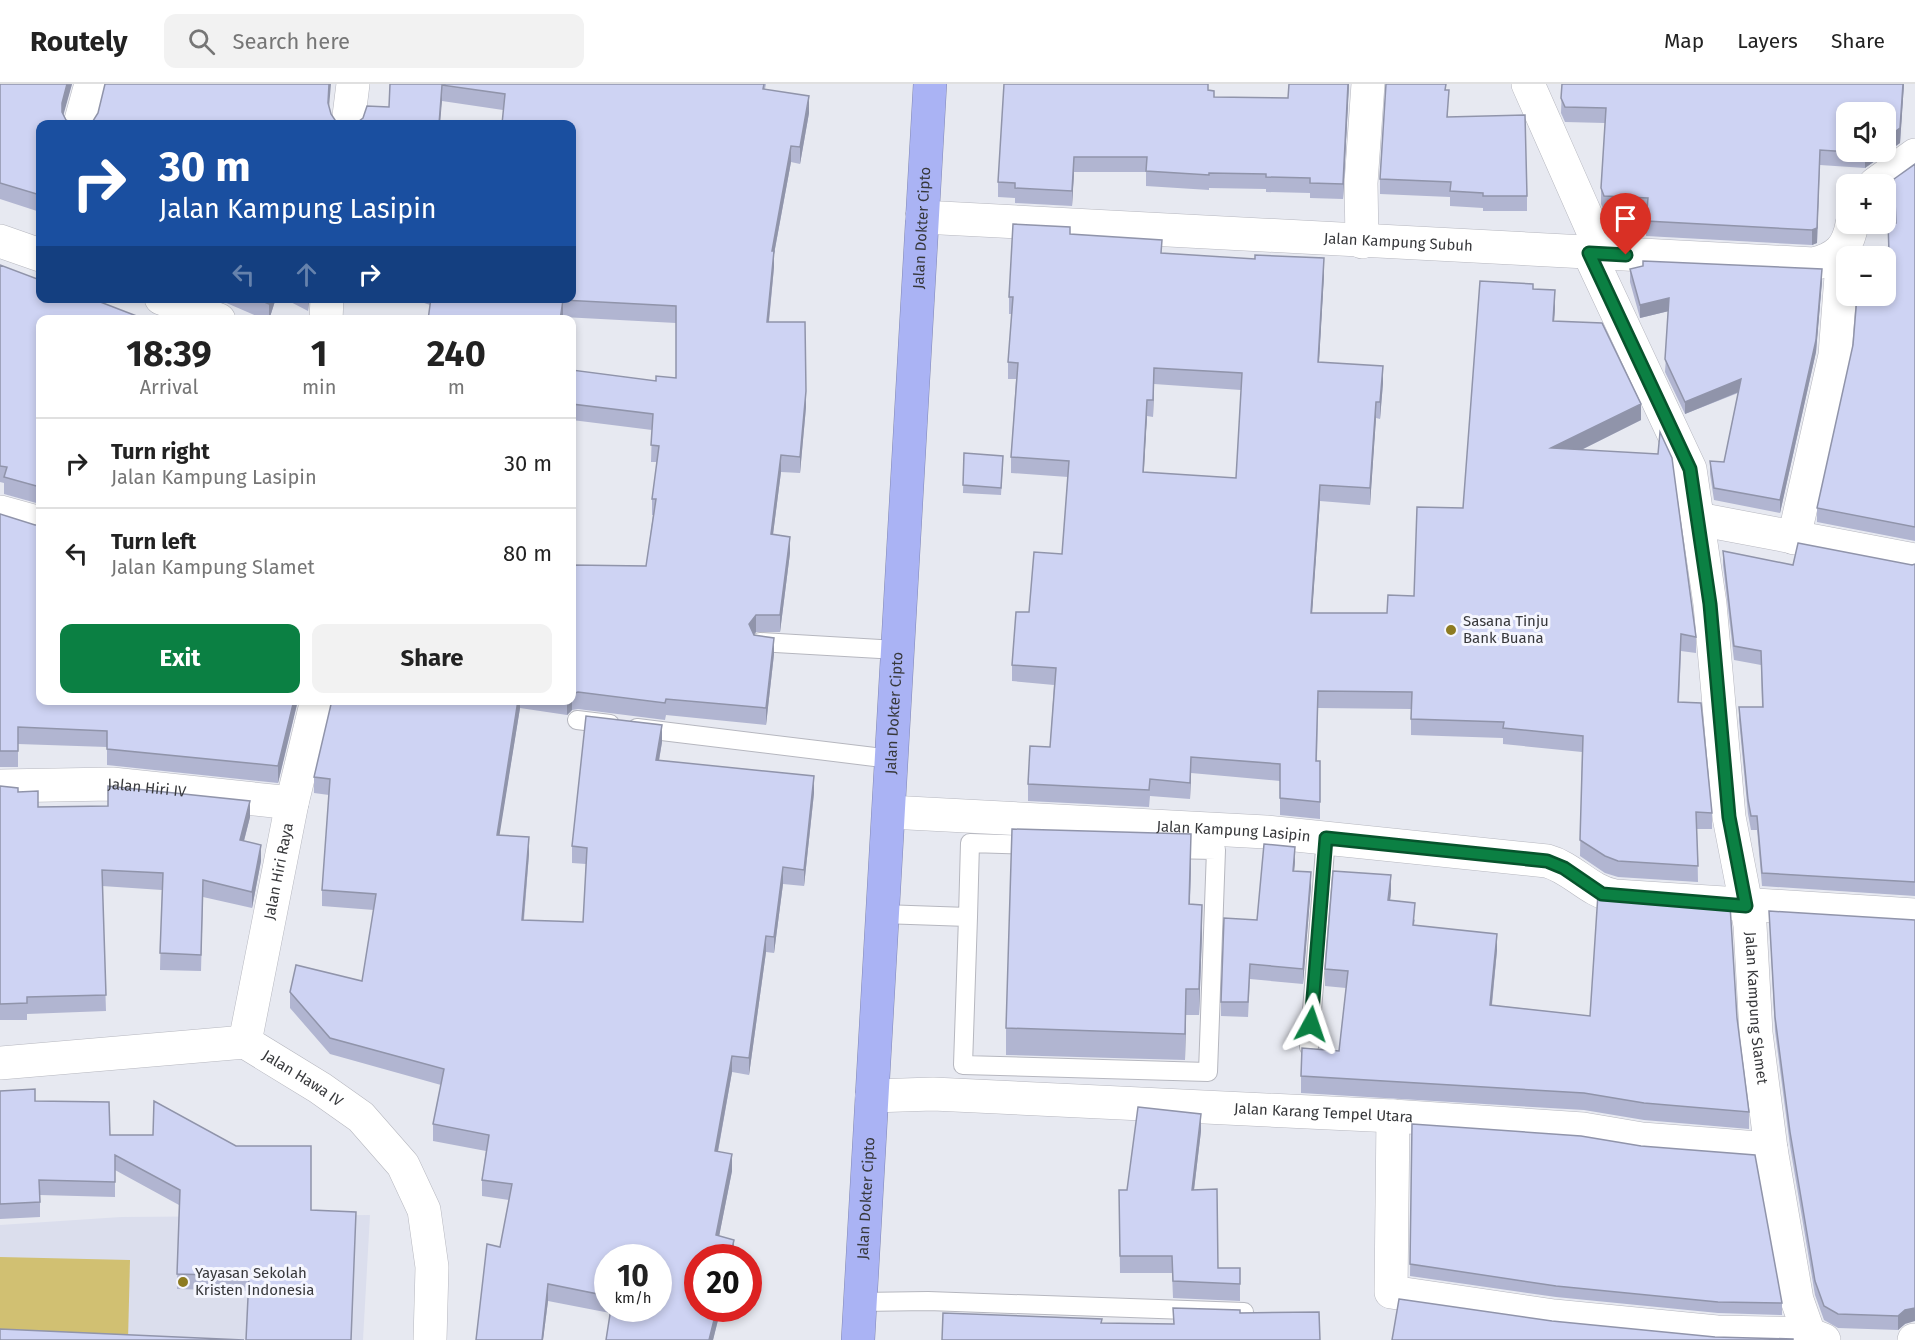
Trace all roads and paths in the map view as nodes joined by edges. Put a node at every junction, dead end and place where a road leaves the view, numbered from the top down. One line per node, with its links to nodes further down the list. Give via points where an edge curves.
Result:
1 (91, 84): 6 (street)
2 (353, 84): 7 (street)
3 (930, 84): 10 (highway, Jalan Dokter Cipto)
4 (1368, 84): 13 (street)
5 (1528, 84): 15 (street, Jalan Kampung Slamet)
6 (81, 120)
7 (348, 120)
8 (1915, 155): 9 (street)
9 (1889, 174)
10 (922, 217): 13 (street, Jalan Kampung Subuh); 24 (highway, Jalan Dokter Cipto)
11 (1847, 237): 15 (street, Jalan Kampung Subuh, via 1830,260 1814,264); 21 (street, via 1835,355)
12 (0, 241): 14 (street)
13 (1362, 242): 15 (street, Jalan Kampung Subuh)
14 (36, 244)
15 (1596, 254): 19 (street, Jalan Kampung Slamet, via 1690,469)
16 (174, 303): 17 (street)
17 (206, 315)
18 (0, 512): 20 (street)
19 (1698, 519): 21 (street); 34 (street, Jalan Kampung Slamet, via 1710,604 1729,817)
20 (36, 522)
21 (1794, 538): 22 (street)
22 (1915, 561)
23 (760, 642): 24 (lane)
24 (897, 650): 27 (highway, Jalan Dokter Cipto)
25 (316, 705): 29 (street, Jalan Hiri Raya)
26 (577, 720): 27 (lane)
27 (891, 759): 30 (highway, Jalan Dokter Cipto)
28 (0, 786): 29 (street, Jalan Hiri IV, via 112,784)
29 (292, 803): 38 (street, Jalan Hiri Raya)
30 (889, 812): 31 (street, Jalan Kampung Lasipin); 35 (highway, Jalan Dokter Cipto)
31 (1326, 838): 34 (street, Jalan Kampung Lasipin, via 1547,861 1602,894); 39 (lane)
32 (1052, 845): 37 (lane, via 970,843)
33 (1146, 848): 37 (lane, via 1216,850 1208,1072 963,1065)
34 (1746, 906): 36 (street, Jalan Kampung Lasipin); 43 (street, Jalan Kampung Slamet, via 1756,1033)
35 (882, 914): 37 (lane); 41 (highway, Jalan Dokter Cipto)
36 (1915, 915)
37 (968, 917)
38 (245, 1042): 40 (street); 47 (street, Jalan Hawa IV, via 362,1118 403,1165 424,1210 432,1267)
39 (1309, 1047)
40 (0, 1063)
41 (872, 1096): 42 (street, Jalan Karang Tempel Utara, via 933,1094); 44 (highway, Jalan Dokter Cipto)
42 (1393, 1116): 43 (street, Jalan Karang Tempel Utara, via 1583,1129 1642,1139); 46 (street, via 1392,1292 1554,1316)
43 (1772, 1149): 46 (street, Jalan Kampung Slamet, via 1797,1300)
44 (860, 1302): 45 (lane); 48 (highway, Jalan Dokter Cipto)
45 (1244, 1312)
46 (1816, 1337)
47 (430, 1340)
48 (858, 1340)

